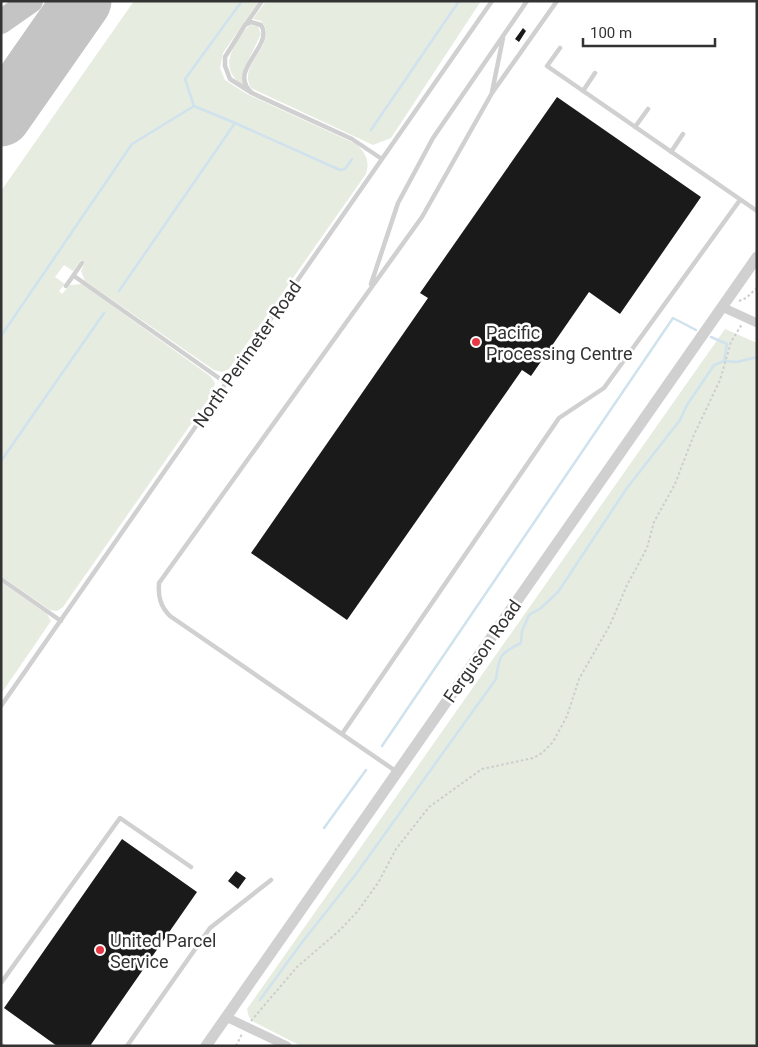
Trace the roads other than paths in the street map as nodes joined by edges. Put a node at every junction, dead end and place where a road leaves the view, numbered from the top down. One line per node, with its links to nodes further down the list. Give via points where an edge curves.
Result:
1 (262, 1): 5 (lane)
2 (492, 1): 16 (lane, North Perimeter Road)
3 (527, 1): 6 (lane)
4 (557, 1): 11 (lane)
5 (245, 25): 10 (lane, via 228,51 225,66 230,79); 10 (lane, via 258,23 264,32 245,74 246,86)
6 (504, 34): 11 (lane); 23 (lane, via 433,138 398,203)
7 (560, 48): 9 (lane, via 548,66)
8 (596, 73): 9 (lane)
9 (583, 90): 13 (lane)
10 (252, 93): 16 (lane, via 352,140)
11 (492, 93): 23 (lane, via 422,217)
12 (648, 109): 13 (lane)
13 (636, 127): 15 (lane)
14 (683, 134): 15 (lane)
15 (671, 152): 17 (lane)
16 (382, 159): 26 (lane, North Perimeter Road)
17 (740, 200): 18 (lane); 30 (lane, via 604,388 558,418)
18 (757, 211)
19 (757, 257): 24 (street, Ferguson Road)
20 (82, 264): 21 (lane)
21 (74, 276): 22 (lane); 26 (lane)
22 (66, 286)
23 (369, 290): 30 (lane, via 163,576 159,591 162,607 170,616)
24 (722, 307): 25 (street); 31 (street, Ferguson Road)
25 (757, 323)
26 (226, 383): 28 (lane, North Perimeter Road)
27 (1, 579): 28 (lane)
28 (61, 620): 29 (lane, North Perimeter Road)
29 (1, 706)
30 (342, 734): 31 (lane)
31 (398, 772): 35 (street, Ferguson Road)
32 (190, 867): 34 (lane, via 120,818)
33 (271, 880): 36 (lane, via 210,928)
34 (1, 984)
35 (226, 1017): 37 (street, Ferguson Road); 38 (street)
36 (127, 1046)
37 (206, 1046)
38 (287, 1046)

